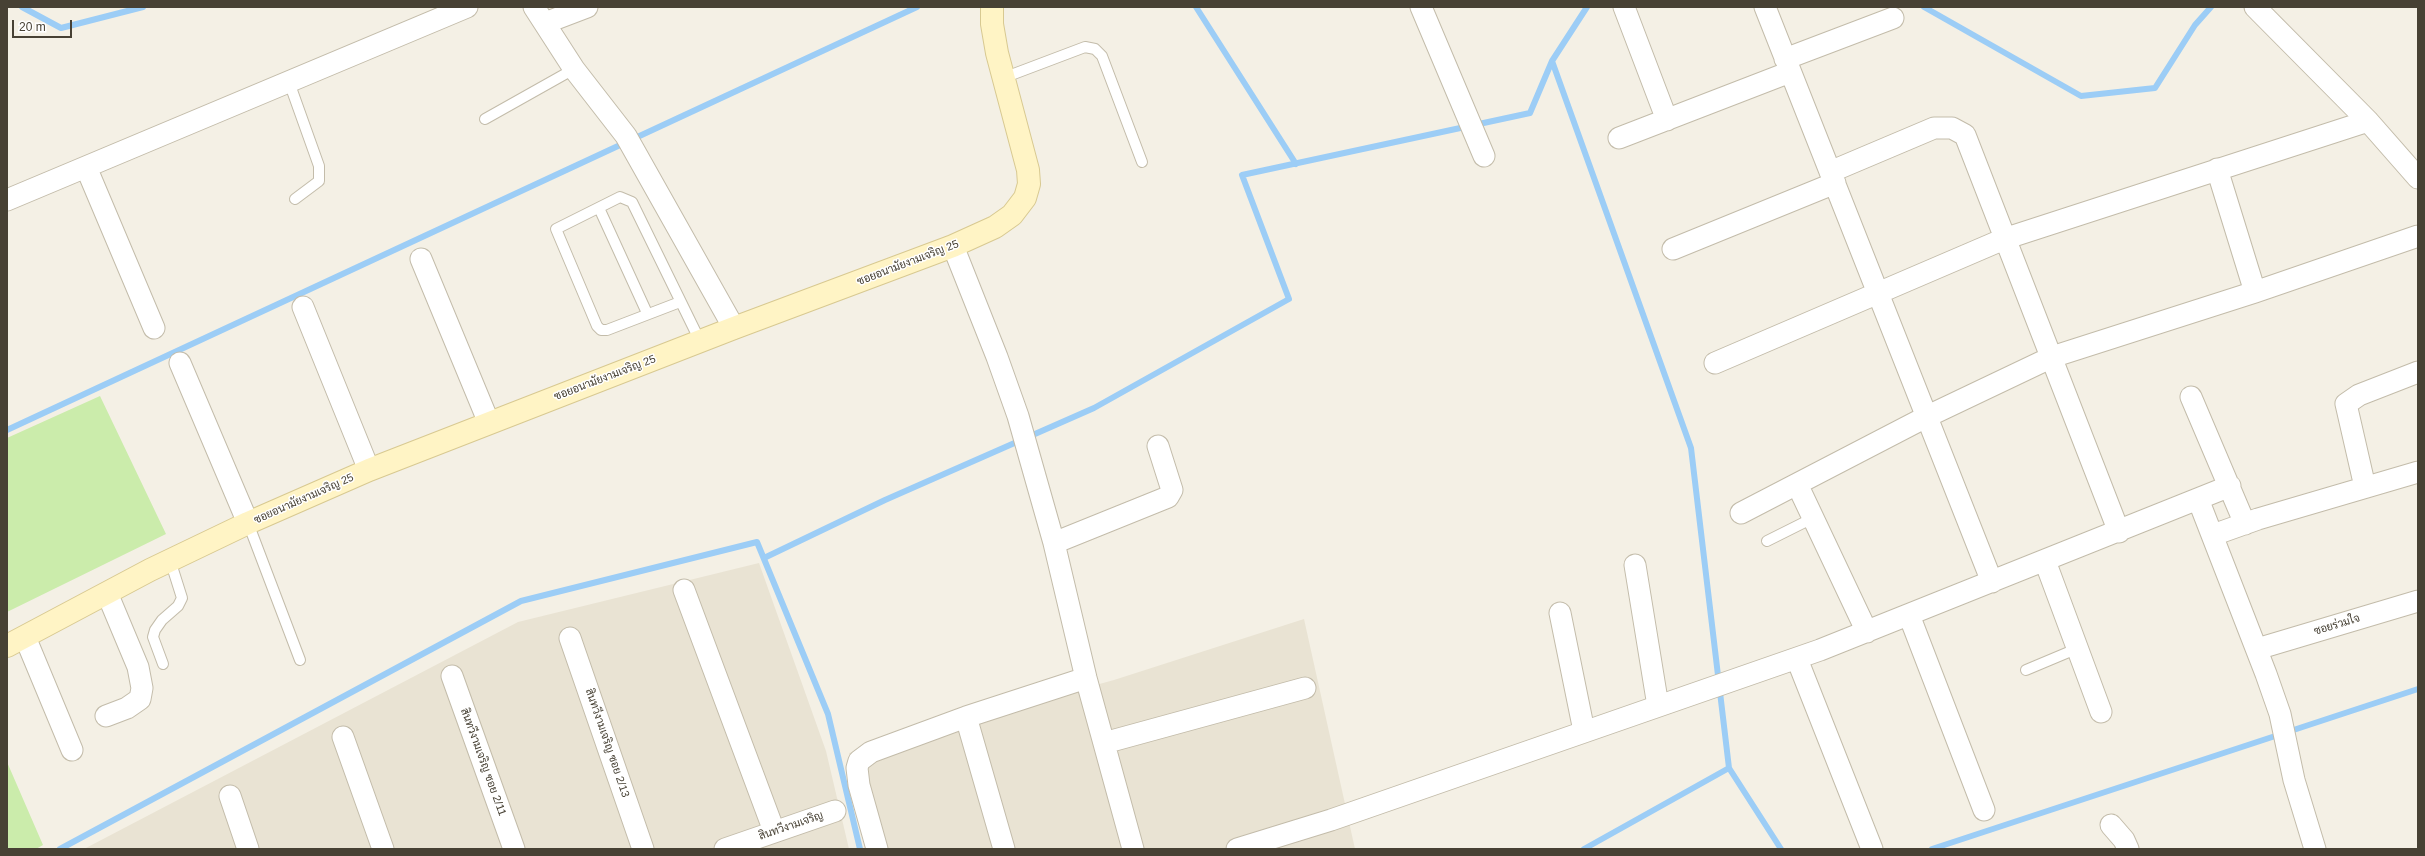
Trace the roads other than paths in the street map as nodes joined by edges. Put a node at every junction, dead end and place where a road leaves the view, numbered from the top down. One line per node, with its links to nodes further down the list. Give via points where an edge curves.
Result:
1 (467, 7): 13 (street)
2 (992, 7): 12 (street, ซอยอนามัยงามเจริญ 25, via 992,24)
3 (1421, 7): 18 (street)
4 (1624, 7): 15 (street)
5 (1765, 7): 10 (street)
6 (2255, 7): 16 (street)
7 (578, 9): 8 (street)
8 (540, 15): 11 (street)
9 (1893, 18): 10 (street)
10 (1788, 66): 15 (street); 22 (street)
11 (574, 69): 14 (lane); 38 (street, via 626,136)
12 (1003, 78): 19 (lane, via 1085,47 1095,49 1102,56); 29 (street, ซอยอนามัยงามเจริญ 25, via 1028,170 1029,184 1025,198 1012,215 995,227)
13 (289, 82): 20 (street); 24 (lane, via 319,166 319,181)
14 (486, 119)
15 (1667, 120): 17 (street)
16 (2368, 121): 21 (street); 23 (street)
17 (1619, 138)
18 (1484, 156)
19 (1142, 162)
20 (86, 167): 25 (street); 37 (street)
21 (2216, 169): 28 (street); 32 (street)
22 (1832, 177): 28 (street, via 1934,128 1960,130 1965,135); 30 (street); 33 (street)
23 (2418, 178)
24 (295, 199)
25 (7, 200)
26 (599, 208): 34 (lane, via 620,197 632,202); 36 (lane); 36 (lane, via 556,229 597,326 601,330 606,330)
27 (2418, 236): 32 (street)
28 (2004, 239): 33 (street); 40 (street)
29 (953, 246): 38 (street, ซอยอนามัยงามเจริญ 25); 61 (street, via 1018,416)
30 (1673, 249)
31 (421, 259): 46 (street)
32 (2255, 292): 40 (street)
33 (1877, 294): 42 (street); 45 (street)
34 (680, 302): 36 (lane); 39 (lane)
35 (303, 307): 48 (street)
36 (648, 313)
37 (154, 328)
38 (734, 328): 39 (street, ซอยอนามัยงามเจริญ 25)
39 (700, 341): 46 (street, ซอยอนามัยงามเจริญ 25)
40 (2052, 357): 45 (street); 58 (street)
41 (180, 363): 56 (street)
42 (1716, 363)
43 (2418, 372): 52 (street, via 2360,395 2346,404)
44 (2192, 397): 51 (street, via 2220,468)
45 (1926, 417): 50 (street); 65 (street)
46 (489, 423): 48 (street, ซอยอนามัยงามเจริญ 25)
47 (1158, 446): 61 (street, via 1172,490 1168,498)
48 (369, 470): 56 (street, ซอยอนามัยงามเจริญ 25)
49 (2418, 472): 52 (street)
50 (1797, 484): 54 (street); 55 (street)
51 (2230, 486): 53 (street); 57 (street)
52 (2365, 487): 57 (street)
53 (2198, 499): 58 (street); 59 (street)
54 (1741, 513)
55 (1812, 518): 60 (lane); 71 (street)
56 (248, 523): 62 (street, ซอยอนามัยงามเจริญ 25); 77 (lane)
57 (2245, 524): 59 (street)
58 (2118, 532): 63 (street)
59 (2213, 535): 75 (street)
60 (1767, 541)
61 (1054, 542): 81 (street)
62 (170, 560): 67 (street, ซอยอนามัยงามเจริญ 25); 78 (lane, via 182,598 178,606 155,630 153,637)
63 (2045, 561): 65 (street); 74 (street)
64 (1635, 565): 83 (street)
65 (1992, 582): 70 (street)
66 (684, 590): 95 (street)
67 (106, 593): 73 (street, ซอยอนามัยงามเจริญ 25); 85 (street, via 138,667 142,688 140,699 127,708)
68 (2418, 601): 75 (street, ซอยร่วมใจ)
69 (1560, 613): 87 (street)
70 (1909, 615): 71 (street); 92 (street)
71 (1867, 632): 76 (street)
72 (570, 638): 99 (street, สินทวีงามเจริญ ซอย 2/13)
73 (16, 642): 90 (street)
74 (2076, 649): 79 (lane); 84 (street)
75 (2257, 649): 107 (street, via 2280,714 2294,780)
76 (1796, 659): 83 (street); 105 (street)
77 (300, 660)
78 (163, 664)
79 (2026, 670)
80 (452, 676): 98 (street, สินทวีงามเจริญ ซอย 2/11)
81 (1086, 678): 86 (street); 89 (street)
82 (1305, 688): 89 (street)
83 (1658, 706): 87 (street)
84 (2101, 712)
85 (106, 716)
86 (966, 717): 101 (street, via 871,752 858,761 859,785); 102 (street)
87 (1584, 732): 104 (street, via 1331,820)
88 (343, 737): 97 (street)
89 (1104, 743): 103 (street)
90 (72, 750)
91 (230, 796): 96 (street)
92 (1984, 810)
93 (835, 811): 95 (street, สินทวีงามเจริญ)
94 (2111, 825): 106 (street)
95 (774, 831): 100 (street, สินทวีงามเจริญ)
96 (248, 849)
97 (383, 849)
98 (514, 849)
99 (643, 849)
100 (725, 849)
101 (877, 849)
102 (1004, 849)
103 (1133, 849)
104 (1237, 849)
105 (1872, 849)
106 (2128, 849)
107 (2315, 849)

